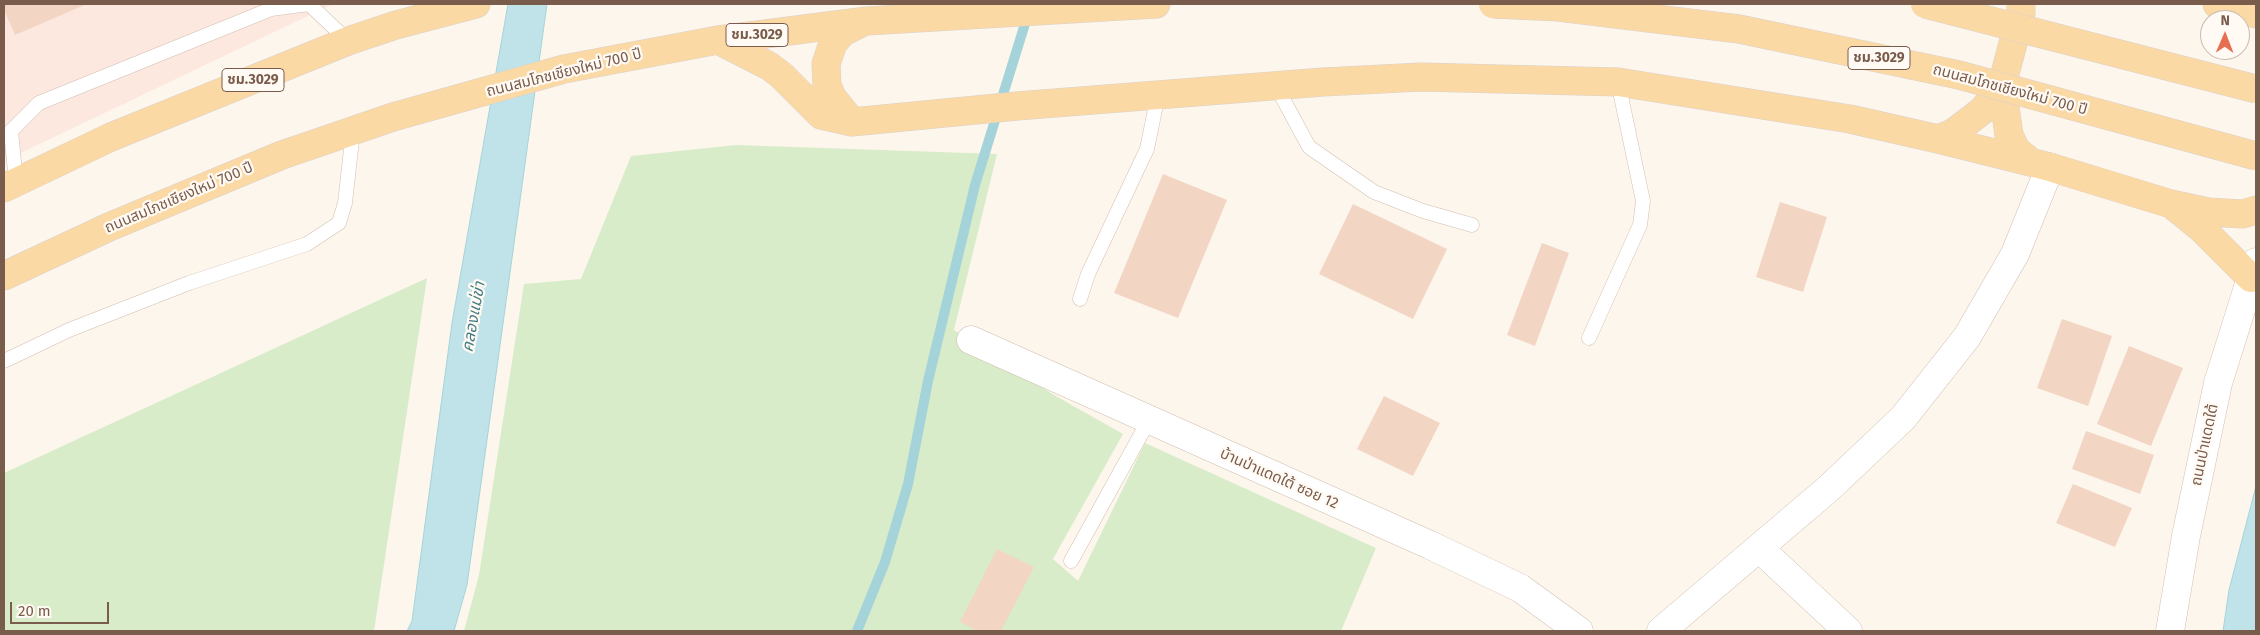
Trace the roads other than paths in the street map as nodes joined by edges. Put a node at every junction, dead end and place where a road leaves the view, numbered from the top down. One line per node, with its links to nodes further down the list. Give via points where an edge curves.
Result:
1 (476, 4): 10 (main road, ชม.3029, via 396,24)
2 (1156, 4): 8 (main road, ถนนสมโภชเชียงใหม่ 700 ปี / ชม.3029)
3 (1493, 4): 19 (main road, ถนนสมโภชเชียงใหม่ 700 ปี / ชม.3029, bridge, via 1558,7 1739,29 1959,75)
4 (1925, 4): 14 (main road, bridge)
5 (2217, 4): 7 (main road)
6 (2024, 7): 13 (main road)
7 (2256, 14)
8 (867, 21): 9 (main road, ถนนสมโภชเชียงใหม่ 700 ปี / ชม.3029); 16 (main road, via 843,32 833,43 826,64 827,85)
9 (718, 40): 16 (main road, via 752,55 781,74 821,115); 17 (main road, ถนนสมโภชเชียงใหม่ 700 ปี / ชม.3029, via 564,69)
10 (348, 41): 21 (main road, ชม.3029, via 111,137); 21 (lane, via 309,4 271,9 39,103 11,131)
11 (1618, 82): 12 (main road, via 1421,78); 18 (main road, via 1850,120); 28 (lane, via 1643,201 1640,225)
12 (1276, 86): 15 (main road); 24 (lane, via 1309,147 1374,192)
13 (2002, 86): 18 (main road, via 1983,110 1953,133); 20 (main road, via 2009,135 2016,150)
14 (2256, 88)
15 (1158, 95): 16 (main road); 27 (lane, via 1147,149 1088,274)
16 (852, 122)
17 (353, 131): 26 (main road, ถนนสมโภชเชียงใหม่ 700 ปี / ชม.3029, via 282,155 164,204); 30 (lane, via 340,223 307,244 189,283 69,330)
18 (1938, 138): 20 (main road)
19 (2256, 156)
20 (2040, 165): 22 (main road); 32 (street, via 2015,254 1967,337 1903,418)
21 (10, 185)
22 (2171, 204): 23 (main road, via 2208,212 2243,214); 25 (main road)
23 (2256, 210)
24 (1472, 225)
25 (2254, 270): 37 (street, ถนนป่าแดดใต้, via 2218,383)
26 (4, 276)
27 (1080, 299)
28 (1589, 338)
29 (971, 340): 31 (street, บ้านป่าแดดใต้ ซอย 12)
30 (4, 361)
31 (1149, 420): 33 (lane); 34 (street, บ้านป่าแดดใต้ ซอย 12, via 1520,588)
32 (1759, 548): 35 (street); 36 (street)
33 (1070, 561)
34 (1579, 631)
35 (1661, 631)
36 (1848, 631)
37 (2170, 631)

